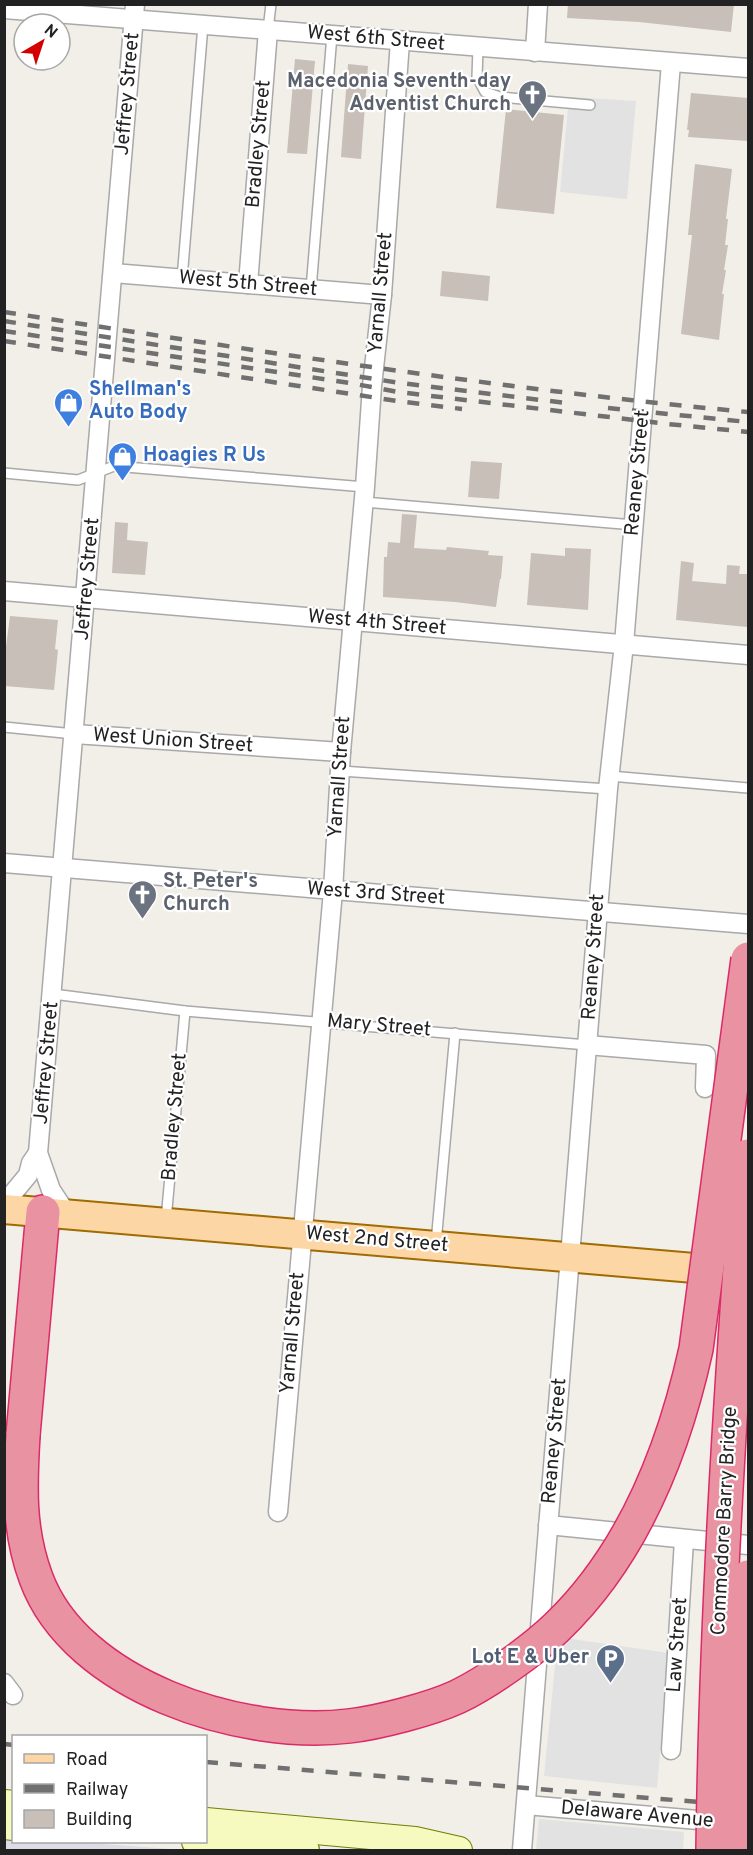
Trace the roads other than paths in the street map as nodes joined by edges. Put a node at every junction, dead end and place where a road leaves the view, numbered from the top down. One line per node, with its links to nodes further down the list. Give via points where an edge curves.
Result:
1 (271, 4): 6 (lane, Bradley Street)
2 (538, 4): 10 (street)
3 (4, 9): 4 (street, West 6th Street)
4 (135, 12): 5 (street, West 6th Street); 14 (street, Jeffrey Street)
5 (202, 25): 6 (street, West 6th Street); 15 (lane)
6 (268, 30): 7 (street, West 6th Street); 16 (street, Bradley Street)
7 (333, 35): 8 (street, West 6th Street); 17 (lane)
8 (400, 41): 9 (street, West 6th Street); 18 (street, Yarnall Street)
9 (478, 48): 10 (street, West 6th Street); 13 (lane, via 477,77 485,92 500,97)
10 (535, 52): 11 (street, West 6th Street)
11 (671, 63): 12 (street, West 6th Street); 22 (street, Reaney Street)
12 (748, 68)
13 (590, 105)
14 (113, 273): 15 (street, West 5th Street); 19 (street, Jeffrey Street)
15 (182, 279): 16 (street, West 5th Street)
16 (248, 284): 17 (street, West 5th Street)
17 (311, 289): 18 (street, West 5th Street)
18 (382, 295): 21 (street, Yarnall Street)
19 (96, 472): 20 (lane, via 78,480); 21 (lane, via 114,466); 24 (street, Jeffrey Street)
20 (4, 473)
21 (364, 494): 22 (lane); 25 (street, Yarnall Street)
22 (634, 525): 26 (street, Reaney Street)
23 (4, 591): 24 (street, West 4th Street)
24 (86, 598): 25 (street, West 4th Street); 29 (street, Jeffrey Street)
25 (353, 621): 26 (street, West 4th Street); 30 (street, Yarnall Street)
26 (624, 644): 27 (street, West 4th Street); 32 (street, Reaney Street)
27 (748, 655)
28 (4, 727): 29 (lane, West Union Street)
29 (74, 734): 30 (street, West Union Street); 35 (street, Jeffrey Street)
30 (342, 752): 31 (street, Yarnall Street)
31 (341, 771): 32 (lane); 36 (street, Yarnall Street)
32 (609, 783): 33 (lane); 37 (street, Reaney Street)
33 (748, 788)
34 (4, 863): 35 (street, West 3rd Street)
35 (63, 868): 36 (street, West 3rd Street); 40 (street, Jeffrey Street)
36 (333, 891): 37 (street, West 3rd Street); 42 (street, Yarnall Street)
37 (598, 910): 38 (street, West 3rd Street); 44 (street, Reaney Street)
38 (748, 924)
39 (748, 959): 50 (highway, bridge, via 696,1349 673,1436 616,1555 591,1588 558,1626 521,1657 457,1697 350,1726 304,1729 240,1720 146,1689 111,1669 55,1613 36,1579 27,1548 20,1493 22,1435)
40 (53, 994): 41 (lane, Mary Street); 46 (street, Jeffrey Street)
41 (185, 1011): 42 (lane, Mary Street); 51 (lane, Bradley Street)
42 (320, 1021): 43 (lane, Mary Street); 52 (street, Yarnall Street)
43 (455, 1033): 44 (lane, Mary Street); 53 (lane)
44 (587, 1045): 45 (street, Mary Street, via 706,1055); 54 (street, Reaney Street)
45 (705, 1088)
46 (38, 1153): 48 (street, via 28,1175); 50 (street)
47 (748, 1156): 70 (highway, Commodore Barry Bridge, bridge, via 723,1540)
48 (4, 1204)
49 (4, 1209): 50 (main road, West 2nd Street)
50 (55, 1213): 51 (main road, West 2nd Street)
51 (166, 1222): 52 (main road, West 2nd Street)
52 (302, 1234): 53 (main road, West 2nd Street); 56 (street, Yarnall Street)
53 (436, 1245): 54 (main road, West 2nd Street)
54 (570, 1257): 55 (main road, West 2nd Street); 57 (street, Reaney Street)
55 (748, 1272)
56 (278, 1512)
57 (548, 1525): 58 (street); 62 (street, Reaney Street)
58 (684, 1540): 59 (street); 61 (street, Law Street)
59 (748, 1545)
60 (748, 1577): 71 (highway, Commodore Barry Bridge, bridge)
61 (671, 1750)
62 (526, 1805): 64 (street, Delaware Avenue); 69 (street, Reaney Street)
63 (207, 1821): 65 (street)
64 (748, 1825)
65 (252, 1836): 66 (street); 67 (street); 68 (street, via 415,1840)
66 (207, 1841)
67 (306, 1851)
68 (459, 1851)
69 (522, 1851)
70 (713, 1851)
71 (740, 1851)

